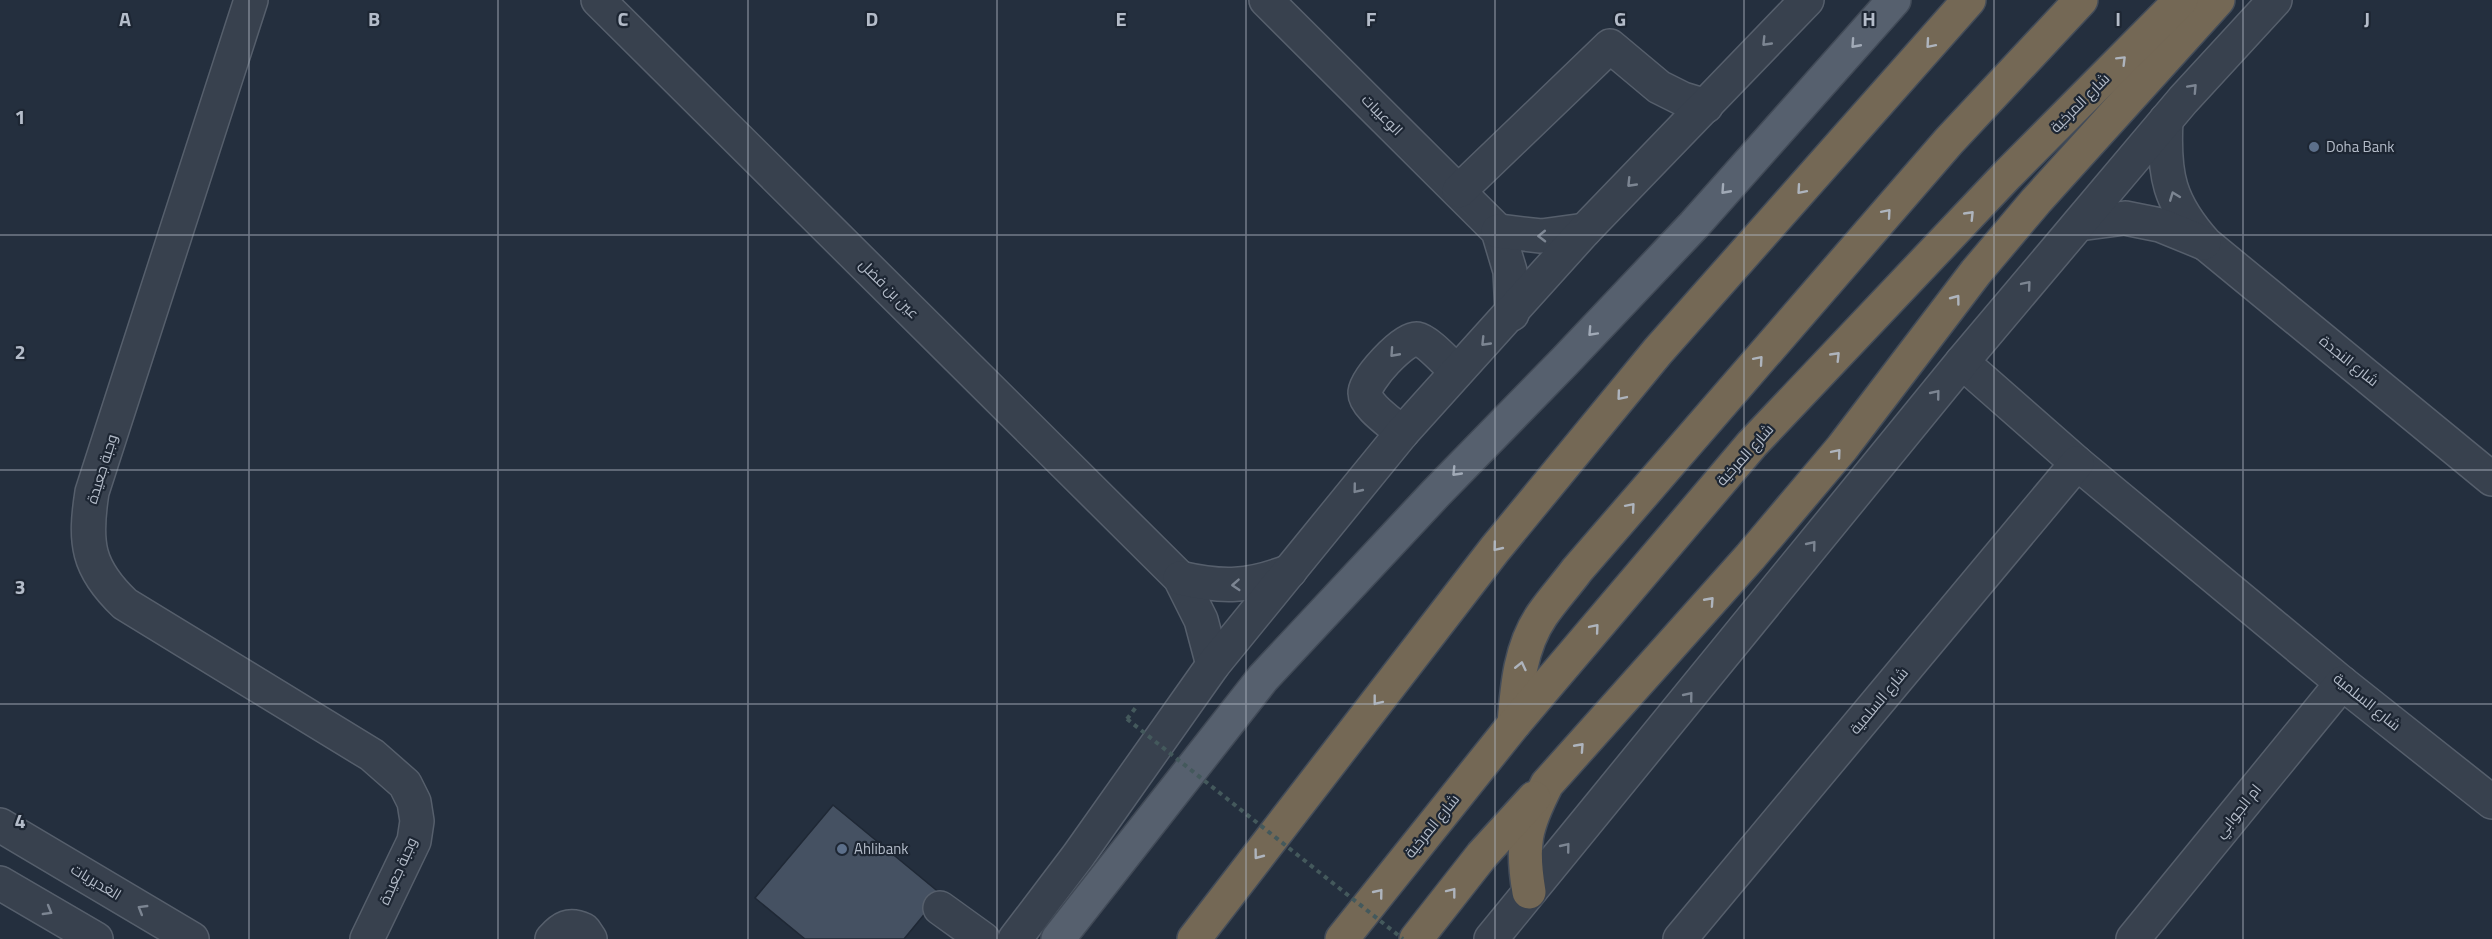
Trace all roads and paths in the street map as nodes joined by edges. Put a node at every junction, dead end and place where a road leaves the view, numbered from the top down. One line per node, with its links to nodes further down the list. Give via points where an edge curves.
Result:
1 (251, 0): 36 (street, وجبة جعيدة, via 92,492 88,544 95,567 108,588 125,604 372,755 405,784 414,802 417,821 414,841)
2 (598, 0): 25 (street, عين بن فضل)
3 (1266, 0): 13 (street, الوعيبات)
4 (1807, 0): 11 (street, one-way to 11)
5 (1894, 0): 43 (main road, one-way to 43, via 1694,225 1263,678)
6 (1969, 0): 44 (highway, one-way to 44, via 1658,351 1495,549)
7 (2081, 0): 29 (highway, one-way to 7, via 1524,652 1541,616 1577,570 1949,141)
8 (2181, 0): 29 (highway, شارع المرخية, one-way to 8, via 1752,444 2008,174)
9 (2218, 0): 30 (highway, one-way to 9, via 1827,466 1976,272 2036,201)
10 (2275, 0): 12 (street, one-way to 10)
11 (1706, 106): 13 (street, via 1659,87 1610,46); 15 (street, one-way to 15)
12 (2166, 120): 14 (street); 17 (street, شارع النجدة, one-way to 12, via 2176,203 2168,179 2164,154)
13 (1459, 191): 16 (street, الوعيبات)
14 (2079, 224): 17 (street, شارع النجدة, via 2125,218 2160,225); 19 (street, one-way to 14)
15 (1585, 230): 16 (street, one-way to 16, via 1541,236); 18 (street)
16 (1498, 231): 18 (street, الوعيبات, via 1510,271)
17 (2206, 244): 23 (street, شارع النجدة)
18 (1512, 314): 20 (street, one-way to 20)
19 (1962, 362): 22 (street, شارع السلمية); 34 (street, one-way to 19)
20 (1456, 371): 21 (street); 21 (street, one-way to 21, via 1417,339 1400,346 1364,392 1373,408)
21 (1402, 433): 24 (street, one-way to 24)
22 (2078, 463): 27 (street, شارع السلمية); 49 (street, شارع السلمية)
23 (2492, 479)
24 (1290, 571): 25 (street, one-way to 25, via 1236,586); 26 (street)
25 (1180, 578): 26 (street, عين بن فضل, via 1201,620)
26 (1213, 665): 42 (street)
27 (2342, 683): 31 (street, شارع السلمية); 50 (street, ام الجوابي)
28 (1127, 719): 46 (path, bridge)
29 (1514, 723): 45 (highway, شارع المرخية, one-way to 29)
30 (1547, 784): 34 (highway, via 1530,816 1525,838); 47 (highway, one-way to 30, via 1482,855)
31 (2490, 796)
32 (0, 825): 38 (street, الغديريات, one-way to 32)
33 (0, 883): 37 (street, one-way to 37)
34 (1529, 892): 48 (street)
35 (940, 909): 41 (street)
36 (367, 935)
37 (96, 939)
38 (192, 939)
39 (552, 939): 40 (street, via 569,926 584,930)
40 (590, 939)
41 (983, 939)
42 (1016, 939)
43 (1058, 939)
44 (1194, 939)
45 (1342, 939)
46 (1403, 939)
47 (1416, 939)
48 (1491, 939)
49 (1680, 939)
50 (2133, 939)

